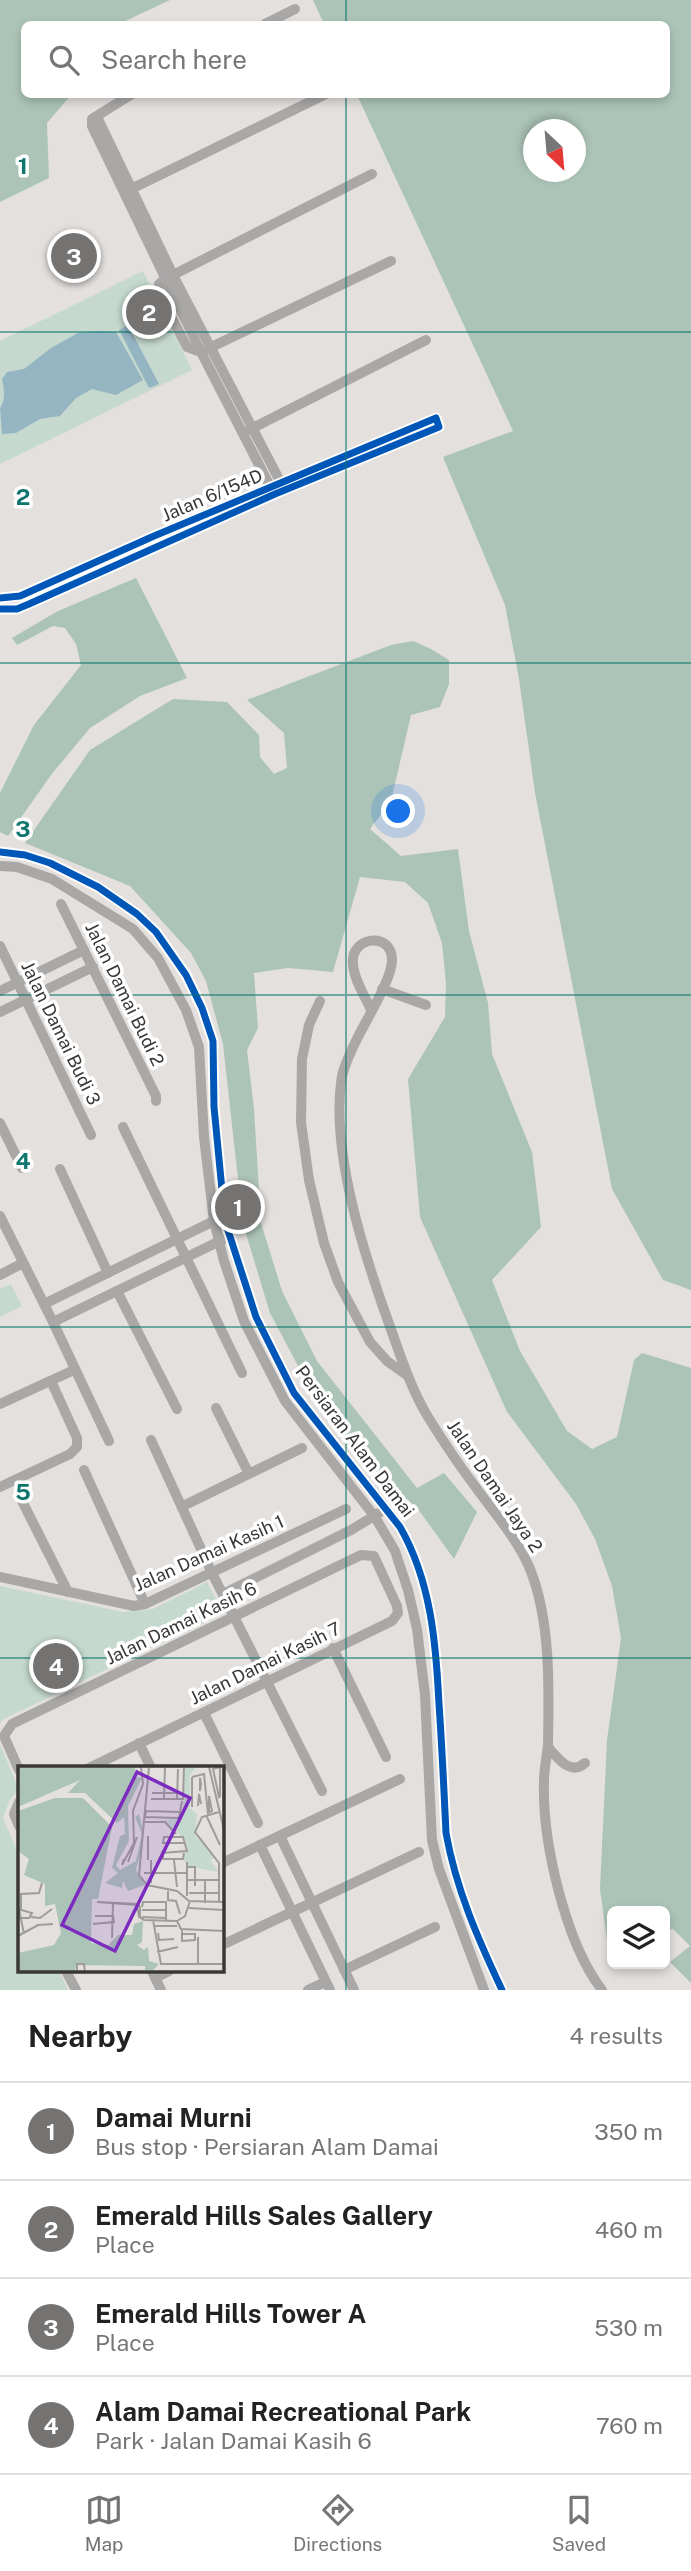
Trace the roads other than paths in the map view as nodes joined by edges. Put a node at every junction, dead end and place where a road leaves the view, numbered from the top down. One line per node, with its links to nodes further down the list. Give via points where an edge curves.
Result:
1 (295, 9): 2 (street)
2 (271, 21)
3 (126, 98): 6 (street, via 97,117)
4 (318, 98): 6 (street)
5 (372, 174): 8 (street)
6 (127, 190): 8 (street)
7 (391, 261): 10 (street)
8 (169, 277): 10 (street)
9 (426, 340): 12 (street)
10 (206, 350): 12 (street)
11 (438, 423): 13 (street, Jalan 6/154D)
12 (248, 431): 13 (street)
13 (278, 488): 14 (street, Jalan 6/154D, via 20,596); 15 (street, Jalan 6/154D, via 29,604)
14 (0, 598)
15 (0, 609)
16 (0, 852): 22 (street, Persiaran Alam Damai, via 50,863 97,887 156,932)
17 (0, 866): 24 (street, Persiaran Alam Damai, via 52,879 133,929)
18 (61, 904): 20 (street, Jalan Damai Budi 2)
19 (0, 946): 23 (street, Jalan Damai Budi 3)
20 (84, 950): 21 (street, Jalan Damai Budi 2); 23 (street)
21 (93, 967): 27 (street); 32 (street, Jalan Damai Budi 2)
22 (186, 975): 24 (street); 39 (street, Persiaran Alam Damai, via 213,1041)
23 (17, 982): 26 (street); 27 (street, Jalan Damai Budi 3)
24 (172, 983): 39 (street, Persiaran Alam Damai, via 199,1047 204,1137)
25 (382, 989): 29 (street); 30 (street, Jalan Damai Jaya 2); 30 (street, Jalan Damai Jaya 2, via 392,955 382,941 373,939 354,953 353,964)
26 (0, 991)
27 (25, 999): 31 (street); 35 (street, Jalan Damai Budi 3)
28 (320, 1001): 54 (street, via 302,1059 301,1122 309,1180 338,1282 370,1342)
29 (426, 1005)
30 (371, 1010): 54 (street, Jalan Damai Jaya 2, via 341,1079 343,1151 357,1225)
31 (0, 1012)
32 (156, 1101)
33 (0, 1123): 36 (street)
34 (123, 1127): 41 (street)
35 (91, 1135)
36 (22, 1168)
37 (61, 1169): 45 (street)
38 (0, 1216): 44 (street)
39 (220, 1221): 40 (street, Persiaran Alam Damai); 41 (street); 42 (street, Persiaran Alam Damai)
40 (229, 1237): 42 (street); 67 (street, Persiaran Alam Damai, via 256,1317 294,1393)
41 (177, 1239): 43 (street); 45 (street)
42 (218, 1241): 43 (street); 69 (street, Persiaran Alam Damai, via 244,1321 285,1401)
43 (186, 1257): 48 (street); 53 (street)
44 (23, 1263): 46 (street); 50 (street)
45 (108, 1273): 47 (street)
46 (0, 1274)
47 (86, 1283): 49 (street, via 85,1290 92,1297); 50 (street)
48 (117, 1291): 49 (street); 58 (street)
49 (104, 1297): 51 (street)
50 (44, 1304): 51 (street)
51 (53, 1322): 52 (street)
52 (74, 1370): 55 (street); 60 (street)
53 (242, 1373)
54 (408, 1376): 81 (street, Jalan Damai Jaya 2, via 427,1415 529,1566 540,1599 545,1639)
55 (51, 1381): 56 (street); 64 (street, via 77,1447)
56 (0, 1405)
57 (216, 1408): 63 (street)
58 (177, 1409)
59 (151, 1440): 66 (street)
60 (109, 1441)
61 (302, 1448): 63 (street)
62 (84, 1470): 75 (street)
63 (249, 1474): 66 (street)
64 (0, 1487)
65 (22, 1502): 73 (street)
66 (183, 1506): 71 (street)
67 (386, 1507): 69 (street); 109 (street, Persiaran Alam Damai, via 412,1548 429,1603 446,1833 478,1938)
68 (346, 1508): 71 (street, Jalan Damai Kasih 1)
69 (375, 1517): 74 (street); 108 (street, Persiaran Alam Damai, via 395,1551 417,1629 432,1840)
70 (374, 1556): 76 (street, Jalan Damai Kasih 6, via 361,1555); 77 (street, Jalan Damai Kasih 7, via 398,1613 392,1621)
71 (212, 1573): 74 (street); 75 (street, Jalan Damai Kasih 1)
72 (0, 1577): 73 (street, Jalan Damai Kasih 1)
73 (68, 1592): 75 (street, Jalan Damai Kasih 1, via 124,1605)
74 (223, 1594): 76 (street)
75 (145, 1604)
76 (234, 1616): 78 (street); 86 (street, Jalan Damai Kasih 6, via 12,1724 5,1736)
77 (333, 1648): 78 (street, Jalan Damai Kasih 7); 82 (street)
78 (268, 1680): 79 (street, Jalan Damai Kasih 7); 88 (street)
79 (204, 1713): 80 (street, Jalan Damai Kasih 7); 90 (street)
80 (139, 1743): 84 (street, Jalan Damai Kasih 7); 85 (street)
81 (548, 1747): 83 (street, via 573,1768); 110 (street, Jalan Damai Jaya 2, via 546,1825 559,1897 582,1958)
82 (386, 1758)
83 (585, 1763)
84 (93, 1766)
85 (150, 1766)
86 (18, 1768)
87 (400, 1779): 92 (street)
88 (323, 1791)
89 (18, 1804): 91 (street, via 14,1814)
90 (258, 1823)
91 (18, 1824)
92 (280, 1836): 93 (street); 96 (street)
93 (260, 1846): 95 (street); 97 (street)
94 (419, 1852): 96 (street)
95 (224, 1862)
96 (312, 1902): 97 (street); 100 (street)
97 (292, 1912): 99 (street); 103 (street)
98 (435, 1927): 100 (street)
99 (224, 1944)
100 (344, 1970): 107 (street)
101 (67, 1972): 104 (street)
102 (153, 1974): 105 (street)
103 (328, 1986): 106 (street)
104 (76, 1990)
105 (161, 1990)
106 (308, 1990)
107 (354, 1990)
108 (484, 1990)
109 (502, 1990)
110 (602, 1990)

